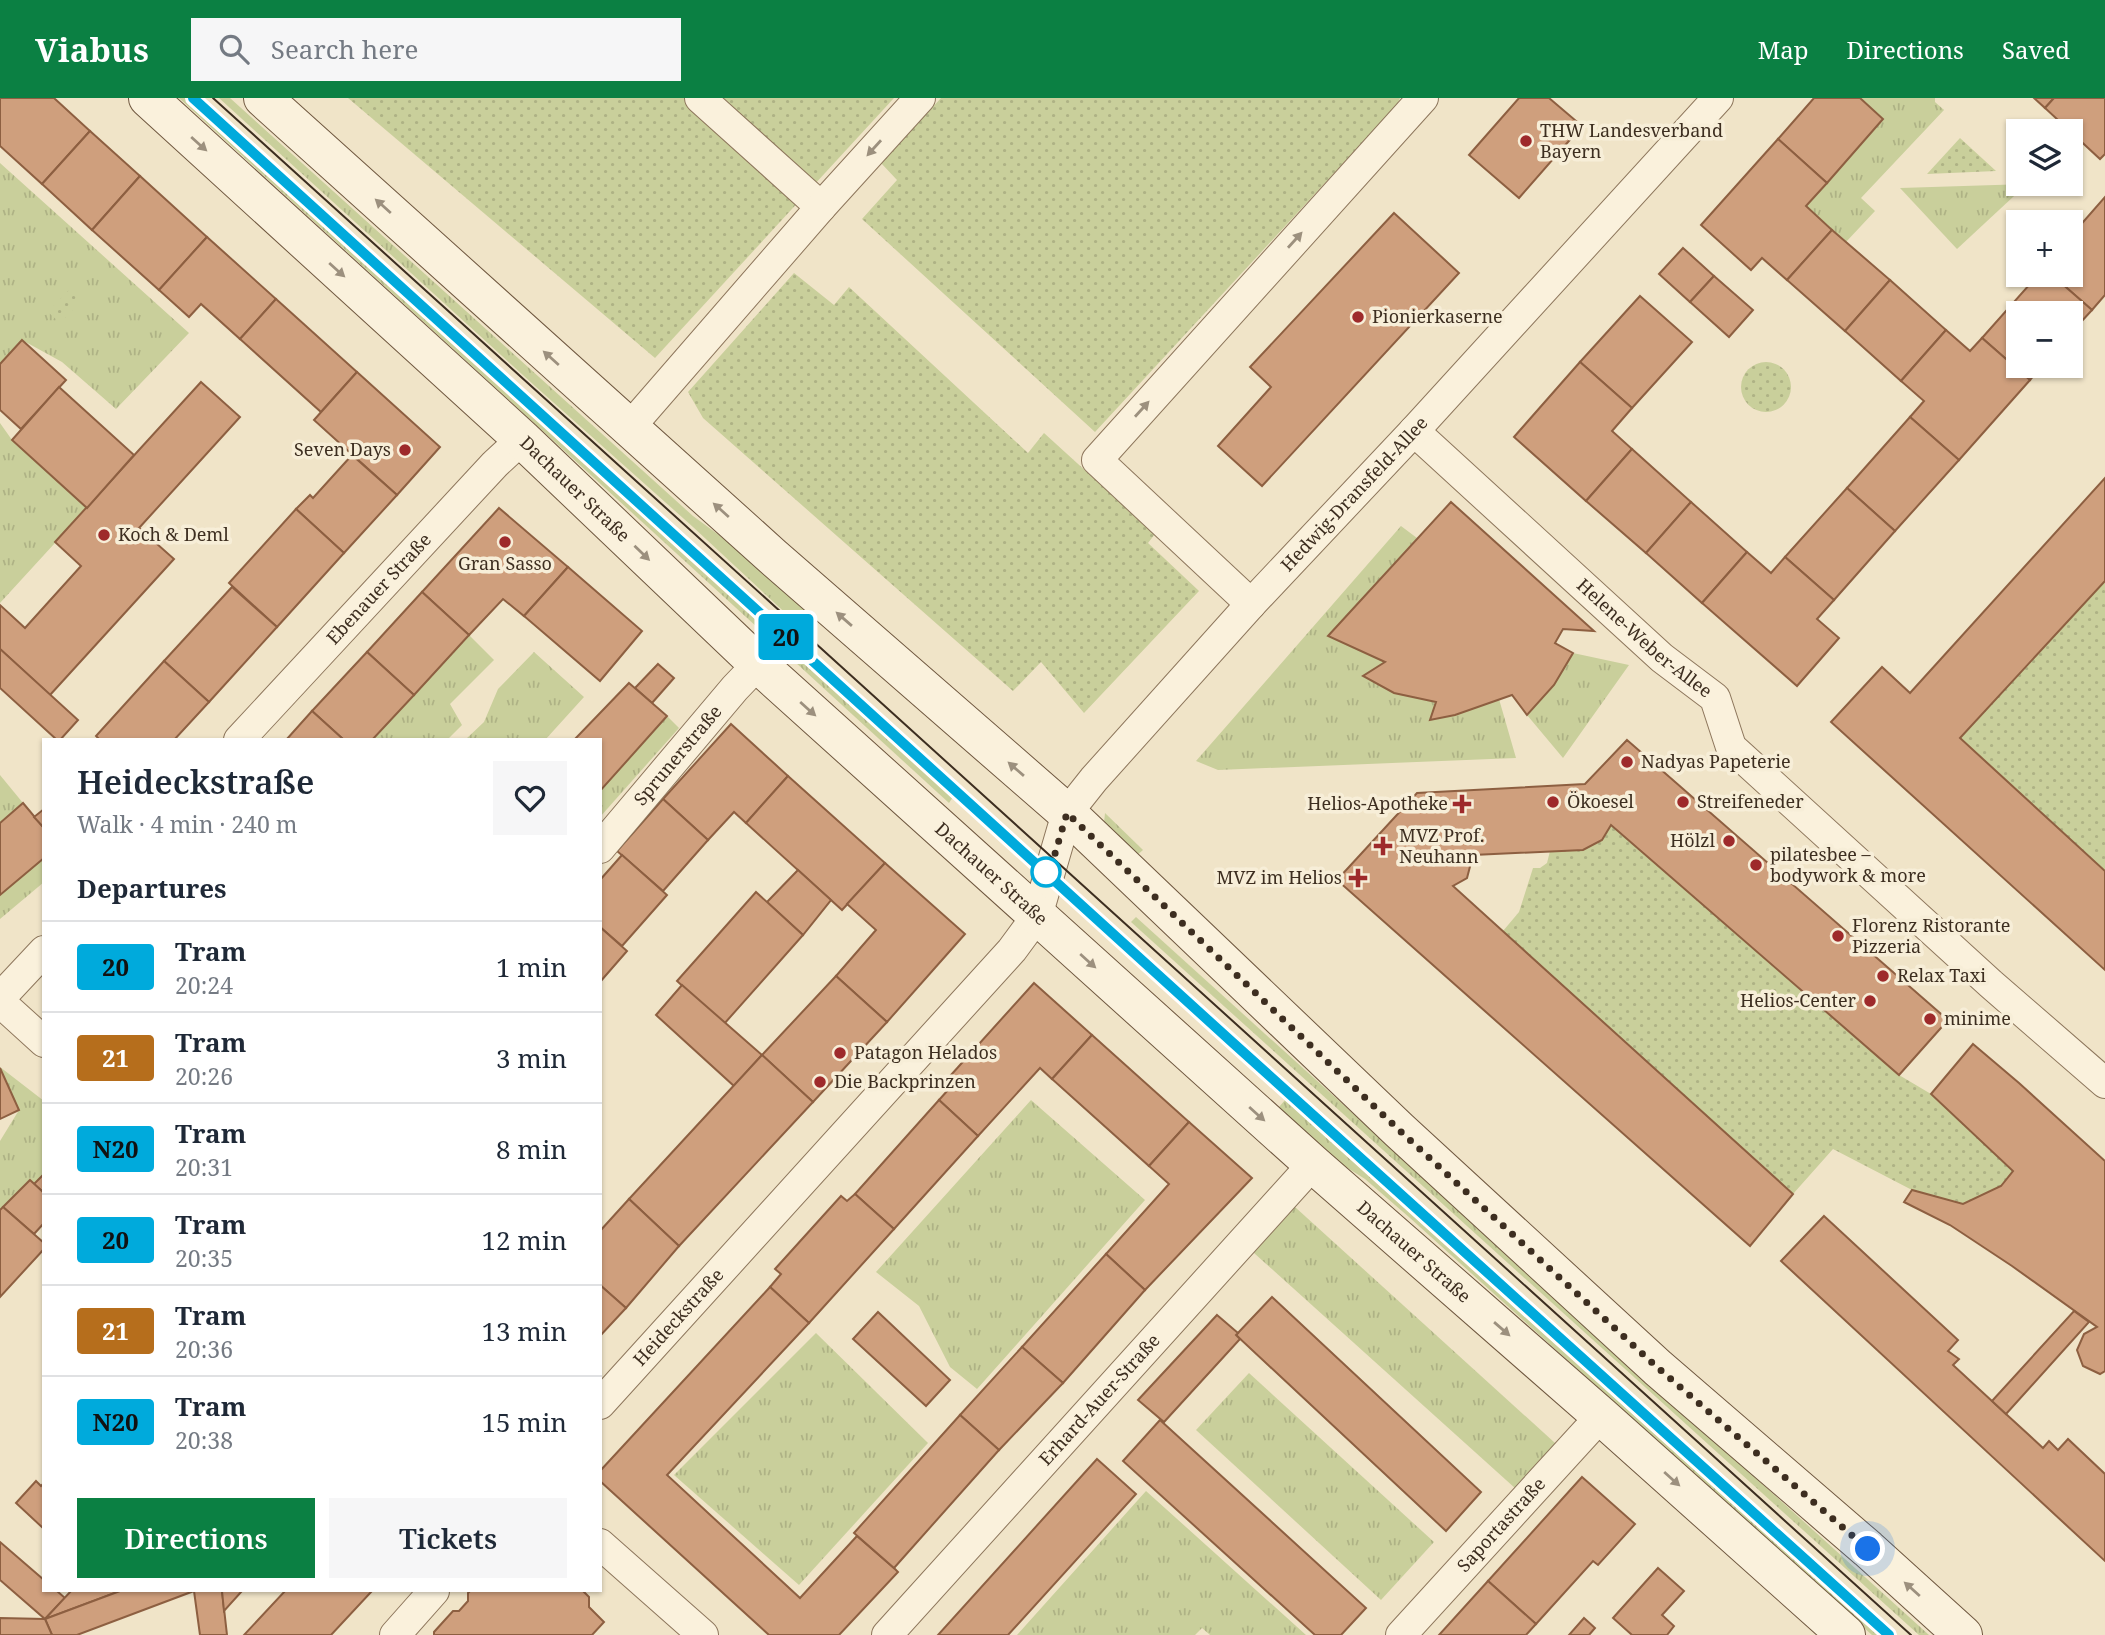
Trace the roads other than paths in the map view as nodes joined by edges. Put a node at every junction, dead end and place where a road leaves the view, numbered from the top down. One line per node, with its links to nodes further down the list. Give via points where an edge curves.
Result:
1 (148, 98): 10 (main road, Dachauer Straße, one-way to 10)
2 (263, 98): 8 (main road, one-way to 2)
3 (700, 98): 7 (street)
4 (920, 98): 7 (street, one-way to 7)
5 (1423, 98): 11 (street, one-way to 5, via 1097,460)
6 (1718, 98): 9 (street, Hedwig-Dransfeld-Allee)
7 (821, 207): 8 (street)
8 (629, 428): 14 (main road, one-way to 8)
9 (1414, 431): 11 (street, Hedwig-Dransfeld-Allee); 20 (street, Helene-Weber-Allee, via 1662,658 1715,698 1731,747)
10 (522, 439): 12 (main road, Dachauer Straße, one-way to 12); 13 (street, Ebenauer Straße)
11 (1251, 604): 14 (street, Hedwig-Dransfeld-Allee)
12 (758, 664): 15 (street, Sprunerstraße); 16 (main road, Dachauer Straße, one-way to 16)
13 (241, 738)
14 (1067, 813): 16 (street, Hedwig-Dransfeld-Allee); 31 (main road, one-way to 14, via 1658,1368 1429,1158)
15 (602, 846)
16 (1037, 916): 21 (main road, Dachauer Straße, one-way to 21); 22 (street, Heideckstraße, via 1012,950)
17 (42, 953): 18 (street)
18 (0, 1000): 19 (street)
19 (42, 1040)
20 (2105, 1083)
21 (1313, 1164): 23 (main road, Dachauer Straße, one-way to 23); 28 (street, Erhard-Auer-Straße)
22 (602, 1402)
23 (1601, 1416): 29 (street, Saportastraße); 30 (main road, Dachauer Straße, one-way to 30)
24 (602, 1546): 27 (street)
25 (433, 1592): 26 (street)
26 (395, 1635)
27 (703, 1635)
28 (887, 1635)
29 (1401, 1635)
30 (1846, 1635)
31 (1963, 1635)

